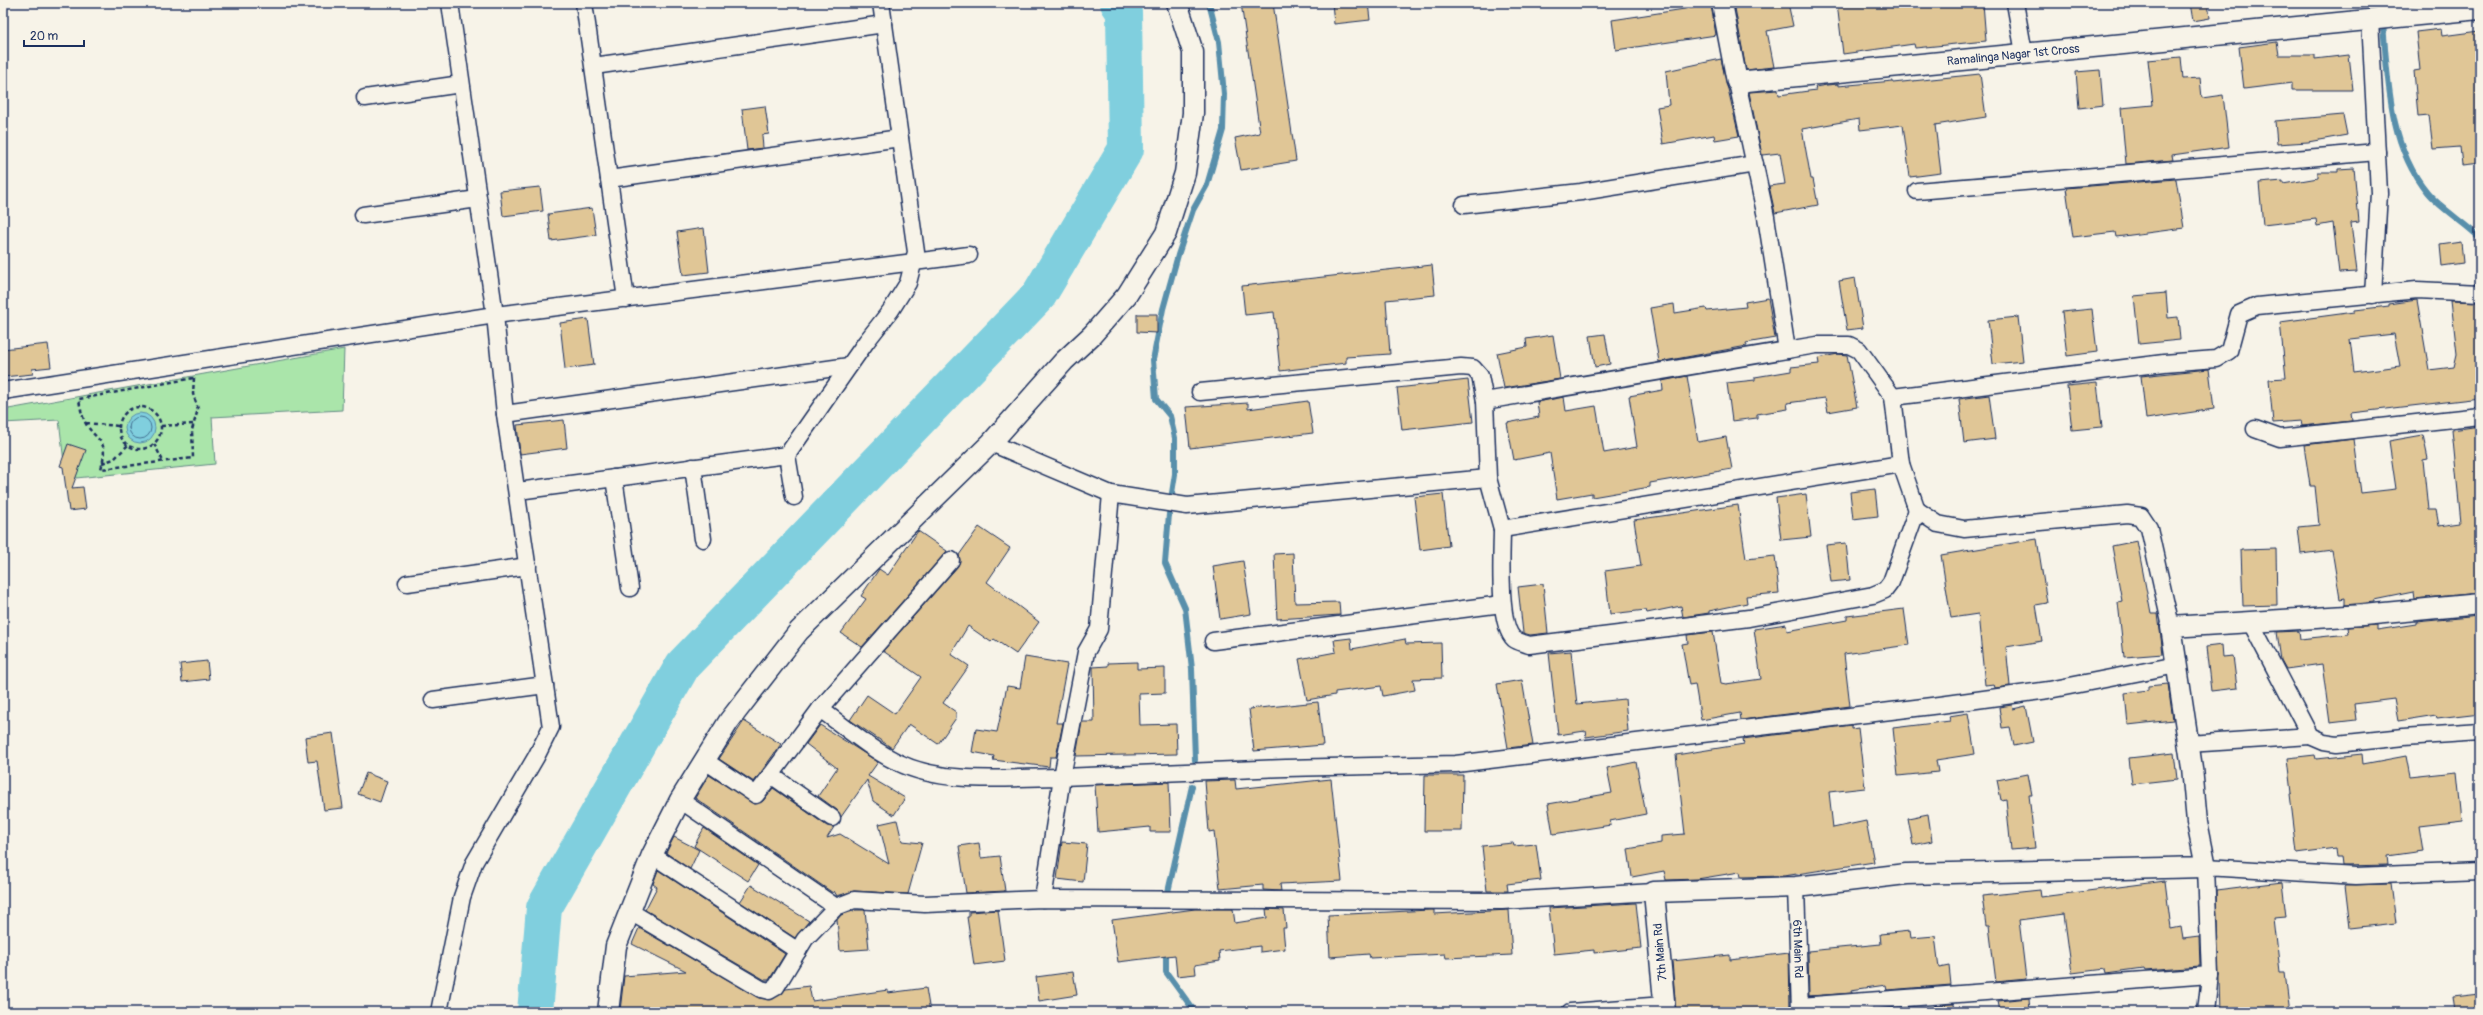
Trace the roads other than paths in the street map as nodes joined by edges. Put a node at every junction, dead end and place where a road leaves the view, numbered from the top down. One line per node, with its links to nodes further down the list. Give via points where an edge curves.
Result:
1 (450, 3): 14 (street)
2 (584, 3): 12 (street)
3 (881, 3): 10 (street)
4 (1177, 3): 39 (street, via 1193,52 1193,112 1185,173 1166,233 1128,295 1092,335 1064,361)
5 (1722, 3): 13 (street)
6 (2015, 3): 11 (street)
7 (2399, 9): 8 (street); 9 (street, Ramalinga Nagar 1st Cross)
8 (2480, 9)
9 (2370, 19): 11 (street, Ramalinga Nagar 1st Cross); 17 (street)
10 (884, 24): 12 (street); 16 (street)
11 (2024, 53): 13 (street, Ramalinga Nagar 1st Cross)
12 (594, 66): 19 (street)
13 (1737, 82): 18 (street)
14 (461, 84): 15 (street); 21 (street)
15 (365, 98)
16 (900, 138): 19 (street); 25 (street, via 916,252)
17 (2377, 152): 20 (street); 27 (street, via 2379,193)
18 (1755, 164): 22 (street, via 1581,192); 30 (street)
19 (609, 178): 28 (street)
20 (1917, 191)
21 (478, 199): 23 (street); 29 (street)
22 (1464, 205)
23 (363, 215)
24 (969, 256): 25 (street)
25 (915, 262): 28 (street); 31 (street, via 908,282 891,310)
26 (2480, 293): 27 (street, via 2417,290)
27 (2373, 295): 34 (street, via 2246,309 2239,314 2235,322 2229,351 2216,359)
28 (626, 299): 29 (street)
29 (495, 315): 32 (street); 36 (street)
30 (1787, 350): 34 (street, via 1833,344 1849,345 1859,350); 35 (street)
31 (850, 366): 36 (street); 40 (street)
32 (3, 391)
33 (1200, 392): 35 (street, via 1461,367 1473,368 1480,376)
34 (1893, 397): 41 (street)
35 (1485, 401): 44 (street)
36 (505, 414): 45 (street)
37 (2480, 416): 38 (street, via 2280,438)
38 (2255, 429)
39 (991, 443): 46 (street); 67 (street, via 799,631 729,721)
40 (786, 455): 42 (street); 47 (street)
41 (1901, 464): 48 (street); 49 (street)
42 (693, 467): 43 (street); 50 (street)
43 (614, 478): 45 (street); 54 (street)
44 (1488, 478): 46 (street, via 1187,506); 49 (street)
45 (518, 491): 52 (street)
46 (1111, 494): 69 (street, via 1099,629 1086,652)
47 (794, 497)
48 (1917, 510): 55 (street, via 1891,582 1885,590 1873,595 1749,618 1529,645 1515,640 1508,631); 58 (street, via 1938,524 1964,528 2127,514 2141,516 2149,528)
49 (1502, 529): 55 (street)
50 (704, 539)
51 (951, 560): 63 (street)
52 (528, 566): 53 (street); 61 (street)
53 (407, 583)
54 (630, 588)
55 (1502, 604): 59 (street)
56 (2480, 604): 57 (street, via 2364,615)
57 (2250, 621): 58 (street); 65 (street)
58 (2171, 627): 60 (street)
59 (1213, 641)
60 (2177, 665): 66 (street); 69 (street, via 2049,690 1940,705 1456,764 1286,768)
61 (545, 685): 62 (street); 84 (street, via 551,727 474,863 462,897)
62 (433, 700)
63 (820, 709): 68 (street); 69 (street, via 886,756 917,770 955,777)
64 (2480, 732): 65 (street, via 2337,744)
65 (2310, 736): 66 (street)
66 (2188, 744): 73 (street, via 2196,822)
67 (704, 760): 68 (street, via 756,795); 70 (street)
68 (770, 775): 71 (street)
69 (1062, 778): 77 (street)
70 (680, 800): 72 (street); 78 (street)
71 (832, 818)
72 (652, 855): 79 (street); 80 (street)
73 (2206, 866): 74 (street, via 2356,876); 75 (street, via 1906,874); 81 (street)
74 (2480, 871)
75 (1796, 887): 76 (street); 83 (street, 6th Main Rd)
76 (1654, 892): 77 (street, via 1502,901); 82 (street, 7th Main Rd)
77 (1043, 899): 78 (street, via 925,904 854,900)
78 (836, 907): 80 (street, via 805,939)
79 (629, 911): 80 (street, via 765,990 776,987); 85 (street, via 616,946)
80 (798, 951)
81 (2210, 975): 83 (street); 87 (street)
82 (1664, 1009): 86 (street)
83 (1800, 1009)
84 (439, 1012)
85 (608, 1012)
86 (1570, 1012)
87 (2206, 1012)

